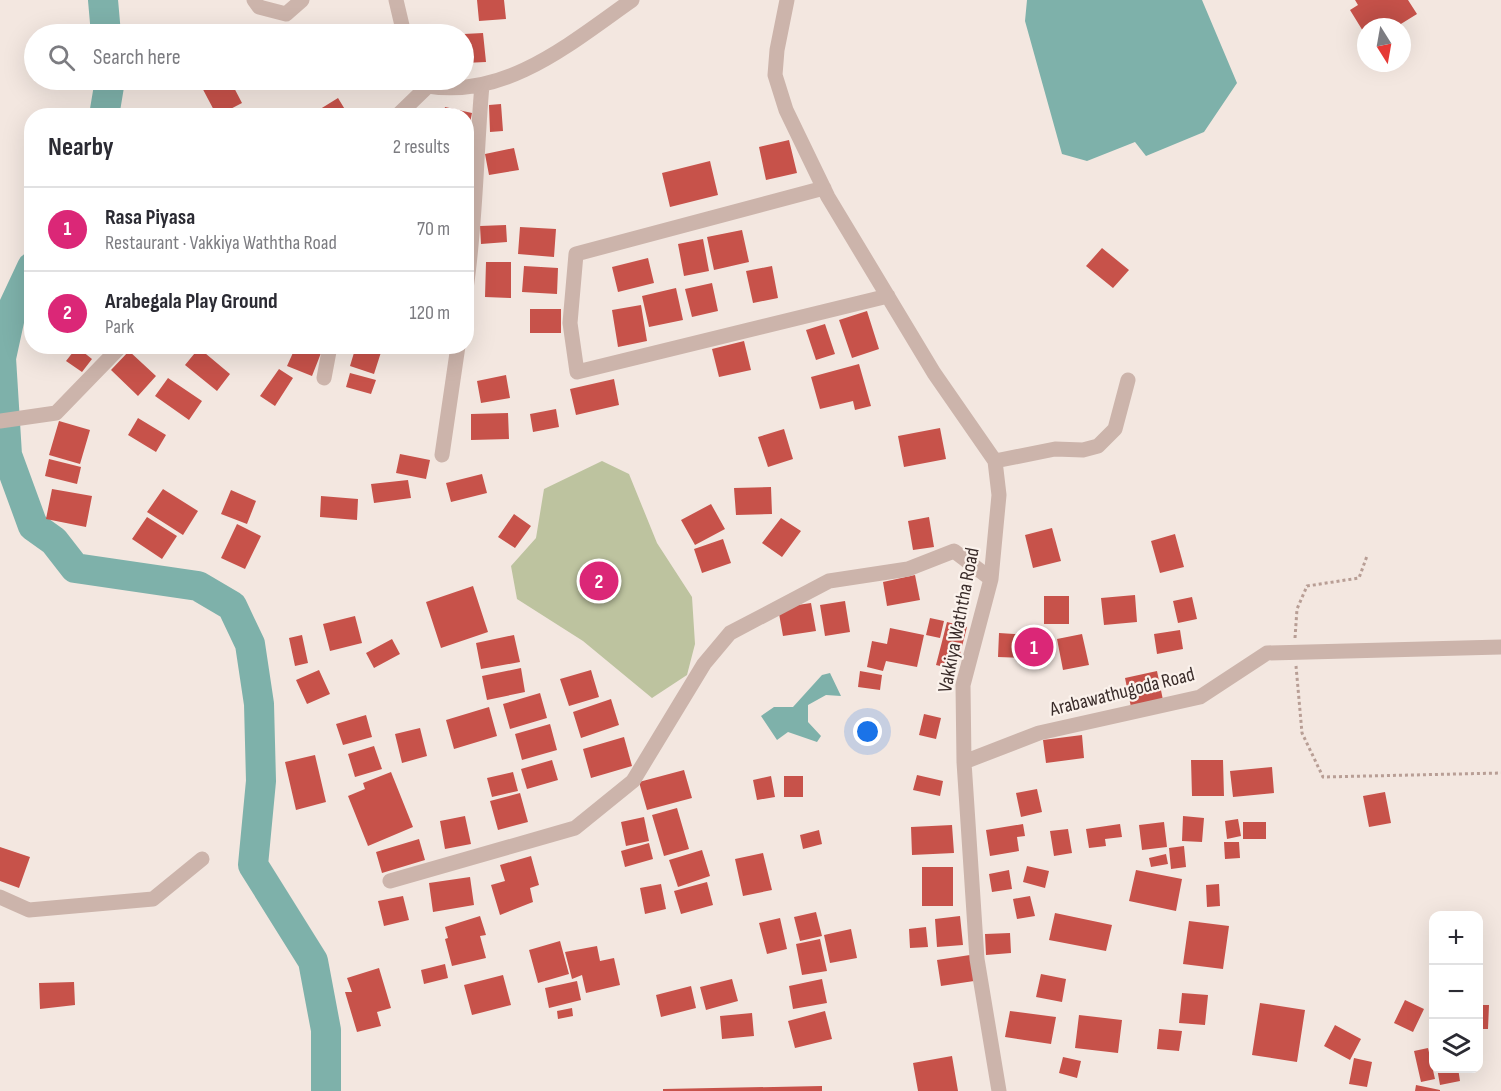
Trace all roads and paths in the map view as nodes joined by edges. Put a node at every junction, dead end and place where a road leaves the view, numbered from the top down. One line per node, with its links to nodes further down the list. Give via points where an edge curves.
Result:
1 (254, 0): 2 (street, via 260,7 286,14)
2 (302, 0)
3 (396, 0): 6 (street)
4 (632, 0): 7 (street, via 543,63)
5 (787, 0): 11 (street, Vakkiya Waththa Road, via 776,75 786,110)
6 (402, 24)
7 (482, 85): 8 (street); 12 (street)
8 (474, 86)
9 (420, 90): 10 (street)
10 (404, 108)
11 (824, 188): 13 (street, Vakkiya Waththa Road); 13 (street, via 576,254 570,323 578,372)
12 (474, 236)
13 (888, 296): 21 (street, Vakkiya Waththa Road, via 934,373)
14 (113, 354): 19 (street, via 56,413)
15 (328, 354): 17 (street)
16 (457, 354): 20 (street)
17 (324, 378)
18 (1128, 380): 21 (street, via 1115,429 1098,446 1055,449)
19 (8, 421)
20 (442, 455)
21 (995, 461): 23 (street, Vakkiya Waththa Road, via 999,495)
22 (1367, 556): 25 (path, via 1359,578 1307,586 1297,609)
23 (991, 579): 26 (street, Vakkiya Waththa Road, via 963,685); 29 (street, via 954,551 908,568 829,581 783,603 730,633 704,664 633,781 575,828)
24 (1501, 647): 25 (street, Arabawathugoda Road)
25 (1294, 652): 26 (street, Arabawathugoda Road, via 1267,653 1200,697 1039,733); 27 (path, via 1302,733 1323,777)
26 (964, 762): 31 (street, Vakkiya Waththa Road, via 977,959)
27 (1501, 773)
28 (202, 859): 30 (street, via 153,899 29,910)
29 (390, 881)
30 (0, 897)
31 (999, 1091)

